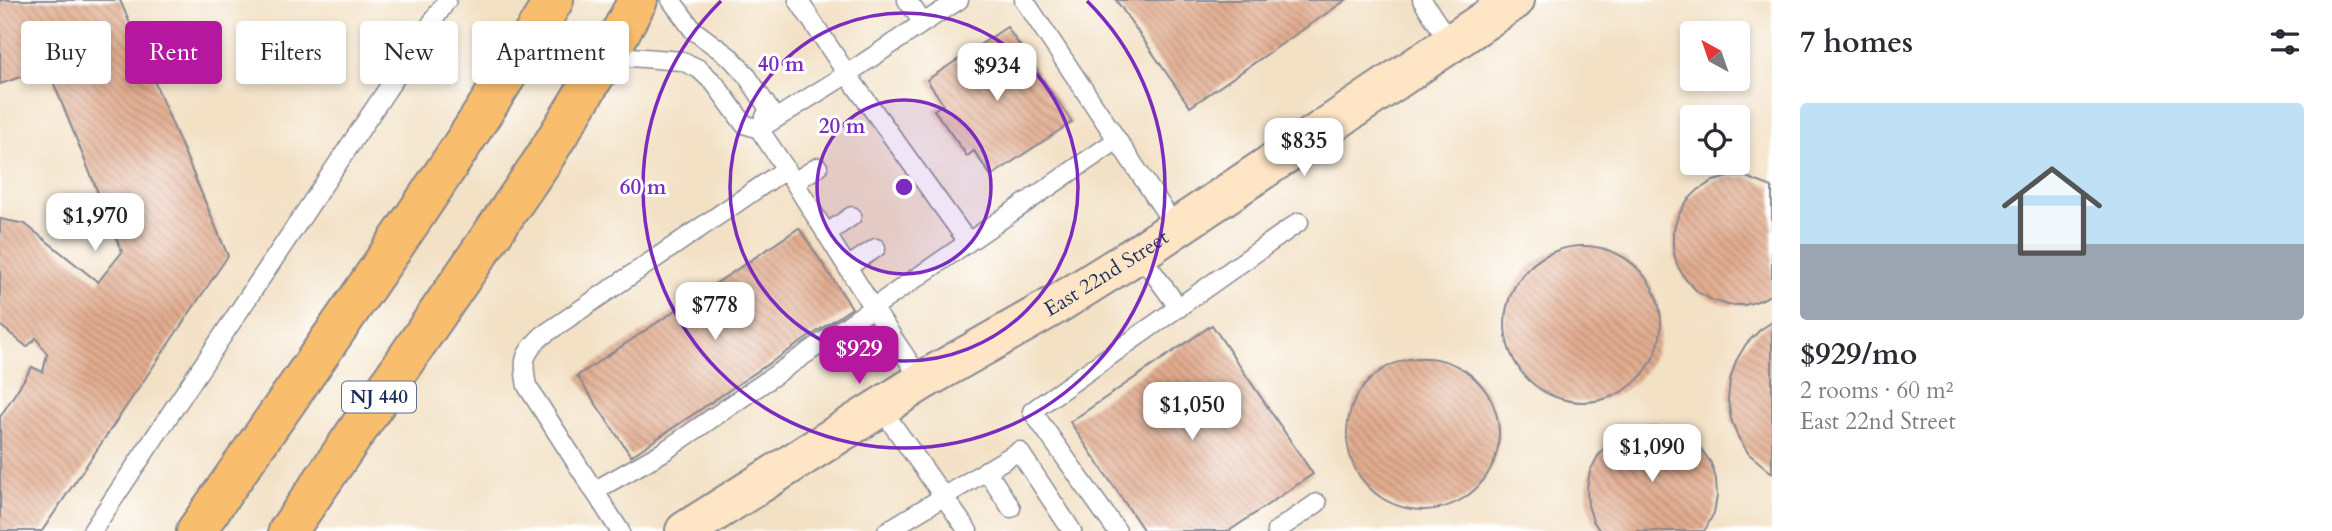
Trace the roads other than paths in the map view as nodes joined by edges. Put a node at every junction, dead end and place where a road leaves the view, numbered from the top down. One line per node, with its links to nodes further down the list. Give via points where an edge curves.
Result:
1 (447, 0): 42 (lane)
2 (554, 0): 43 (highway, via 344,320)
3 (638, 0): 29 (highway, NJ 440, via 548,151)
4 (659, 0): 14 (highway)
5 (671, 0): 16 (lane, via 693,30 747,76 769,109)
6 (798, 0): 15 (lane)
7 (907, 0): 12 (lane)
8 (959, 0): 12 (lane)
9 (1024, 0): 17 (lane)
10 (1422, 0): 13 (lane)
11 (1515, 0): 13 (street, East 22nd Street)
12 (923, 23): 15 (lane)
13 (1450, 43): 24 (street, East 22nd Street)
14 (631, 57): 16 (lane, via 681,61 699,69 744,124); 29 (highway)
15 (847, 74): 16 (lane); 20 (lane, via 909,175)
16 (759, 129): 19 (lane)
17 (1117, 139): 24 (lane); 26 (lane)
18 (818, 167): 19 (lane)
19 (790, 176): 25 (lane); 37 (lane, via 529,348 523,365 527,386)
20 (941, 205): 21 (lane); 26 (lane)
21 (926, 215)
22 (852, 216): 25 (lane)
23 (1299, 222): 32 (lane)
24 (1177, 228): 28 (street, East 22nd Street)
25 (826, 234): 30 (lane)
26 (968, 242): 31 (lane)
27 (876, 248): 30 (lane)
28 (1139, 253): 32 (lane); 33 (street, East 22nd Street)
29 (472, 264): 35 (highway, NJ 440)
30 (847, 267): 31 (lane)
31 (873, 308): 33 (lane); 37 (lane, via 663,452)
32 (1179, 309): 50 (lane, via 1032,411)
33 (922, 381): 34 (street, East 22nd Street)
34 (880, 407): 38 (lane); 41 (street, East 22nd Street)
35 (336, 460): 44 (highway, NJ 440); 45 (highway)
36 (986, 470): 38 (lane); 40 (lane); 49 (lane, via 1019,450)
37 (594, 491): 46 (lane)
38 (942, 496): 47 (lane); 48 (lane)
39 (1317, 503): 51 (lane)
40 (1011, 508)
41 (692, 529)
42 (93, 531)
43 (196, 531)
44 (288, 531)
45 (321, 531)
46 (620, 531)
47 (887, 531)
48 (968, 531)
49 (1072, 531)
50 (1116, 531)
51 (1276, 531)

